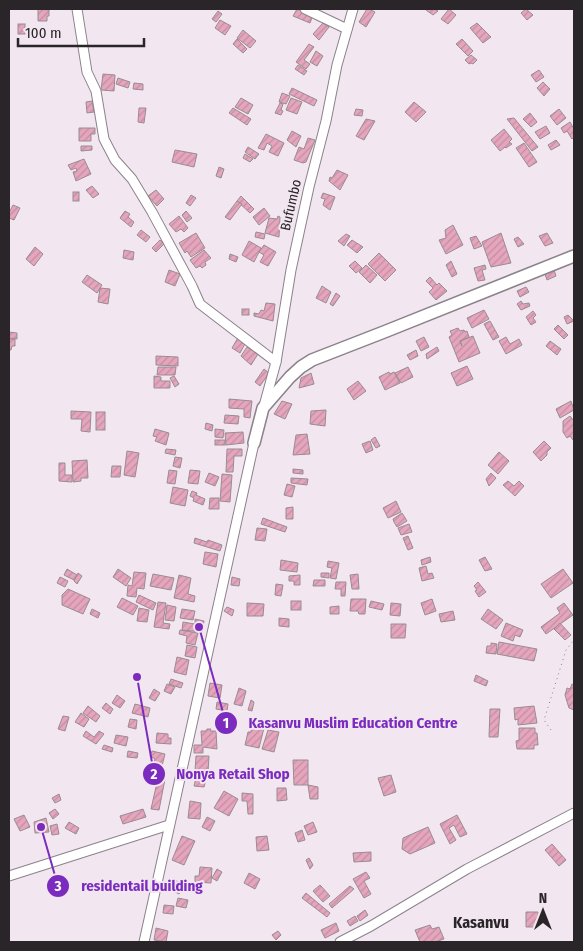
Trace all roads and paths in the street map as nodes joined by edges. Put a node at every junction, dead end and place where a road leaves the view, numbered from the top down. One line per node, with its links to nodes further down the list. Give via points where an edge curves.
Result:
1 (77, 9): 6 (street, via 104,139 152,212 200,304)
2 (305, 9): 4 (street)
3 (353, 9): 4 (street, Bufumbo)
4 (347, 29): 6 (street, Bufumbo, via 291,270)
5 (574, 256): 7 (street, via 312,360 290,377)
6 (276, 362): 7 (street, Bufumbo)
7 (263, 408): 8 (street)
8 (254, 443): 12 (street)
9 (574, 640): 10 (path, via 566,650 544,720)
10 (551, 730)
11 (574, 813): 15 (street, via 467,869)
12 (169, 825): 13 (street); 14 (street)
13 (9, 876)
14 (144, 942)
15 (340, 942)

